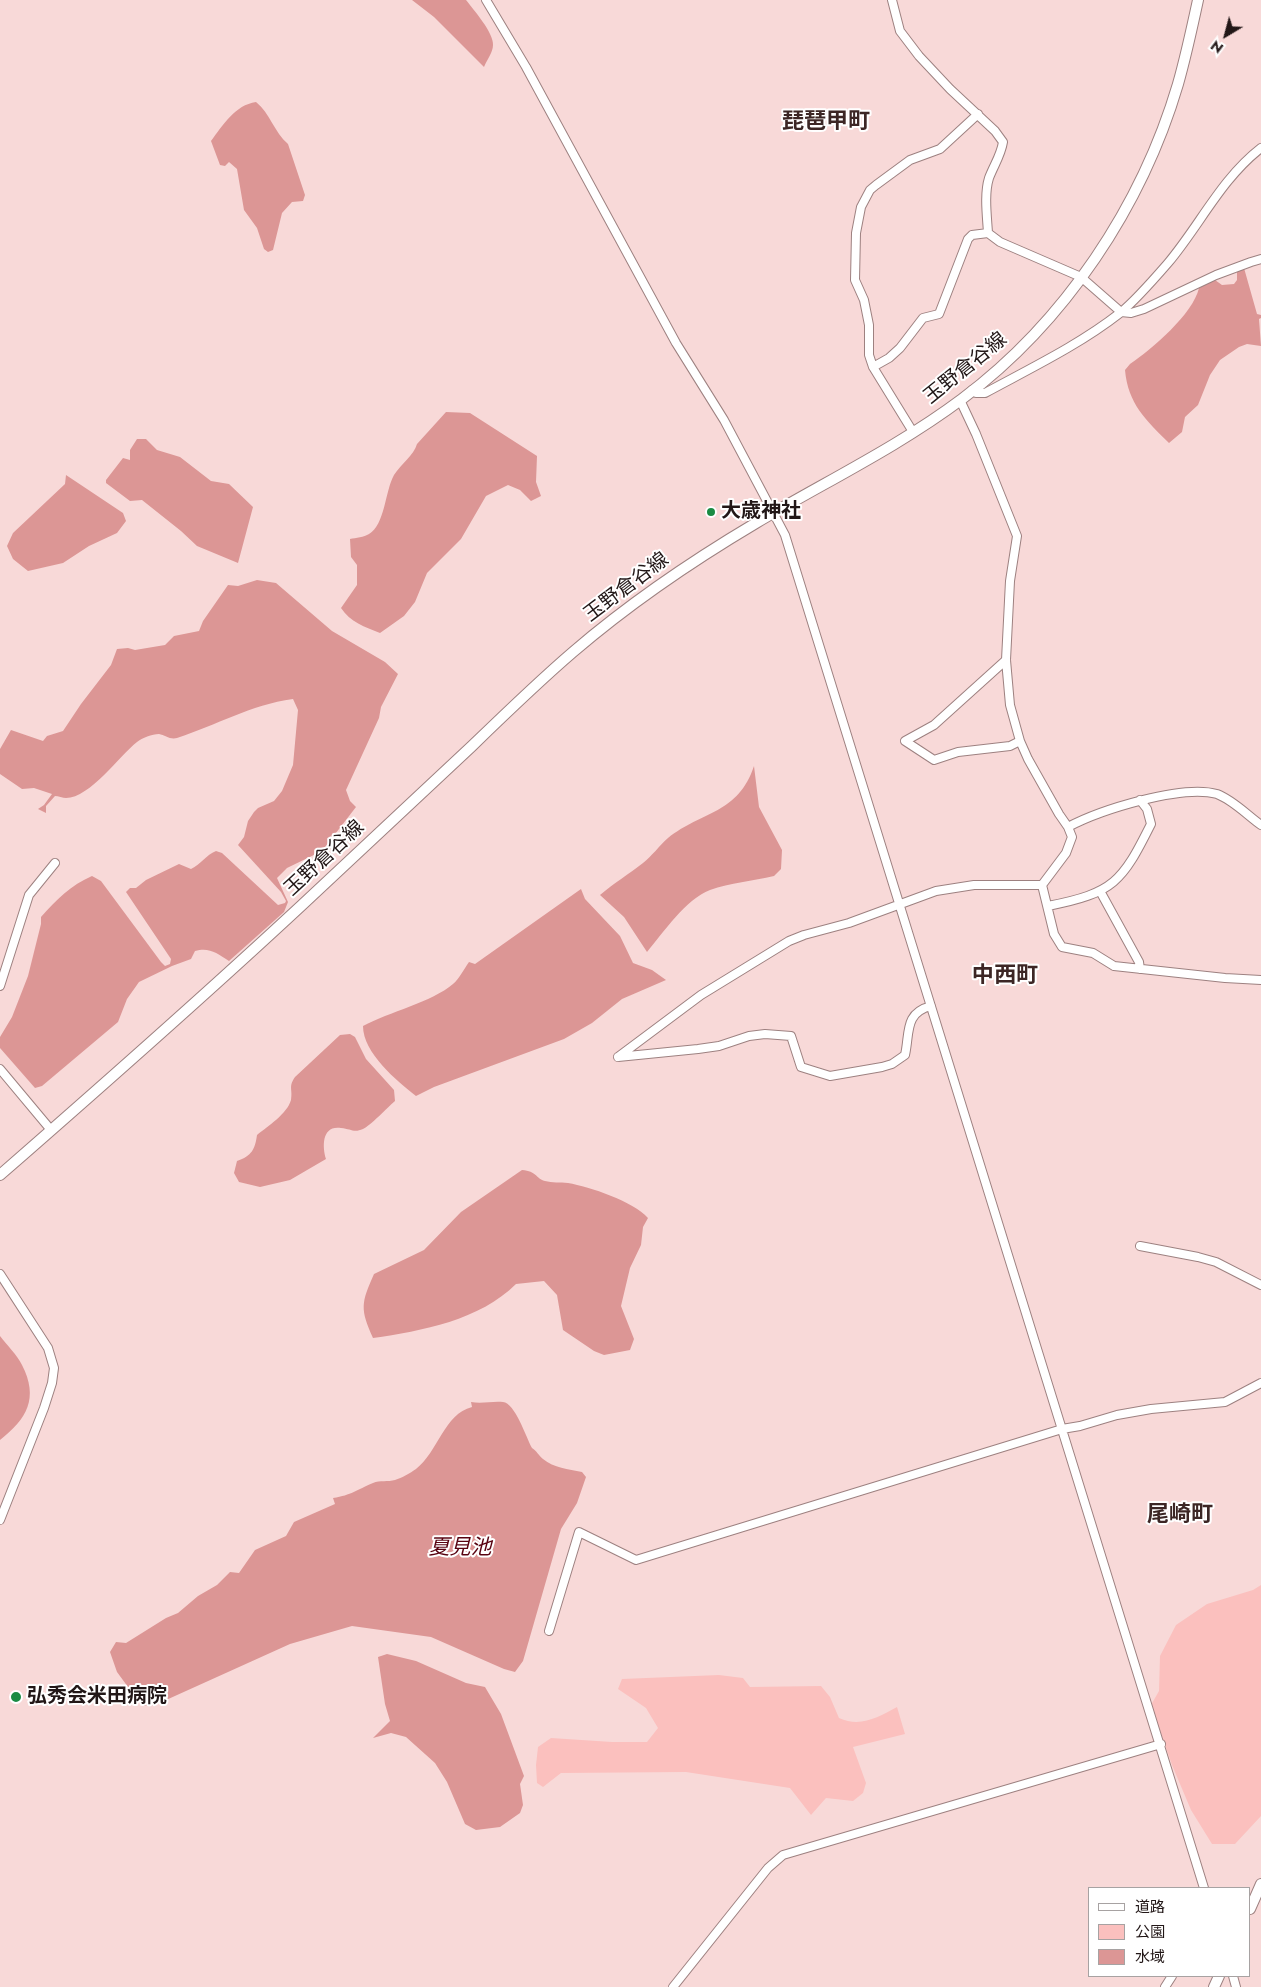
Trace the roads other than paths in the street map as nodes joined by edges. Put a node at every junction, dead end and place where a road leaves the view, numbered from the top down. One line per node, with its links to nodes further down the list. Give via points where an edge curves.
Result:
1 (486, 0): 14 (street, via 526,67 660,314 724,420)
2 (892, 0): 4 (street, via 895,17 905,37 925,62)
3 (1198, 0): 8 (main road, 玉野倉谷線, via 1178,84 1164,126 1119,222)
4 (978, 114): 6 (street, via 1003,142 989,180); 10 (street, via 940,149 910,160 876,185 861,207 856,233 855,280 864,300)
5 (1261, 148): 9 (street, via 1222,187 1168,263)
6 (988, 233): 8 (street, via 1000,242); 10 (street, via 972,235 968,239 939,314 923,318 900,348)
7 (1261, 260): 9 (street, via 1216,275 1144,309)
8 (1081, 277): 9 (street); 11 (main road, 玉野倉谷線, via 1029,339)
9 (1121, 312): 11 (street, via 1063,351 985,393)
10 (873, 367): 13 (street)
11 (972, 390): 12 (main road, 玉野倉谷線)
12 (960, 400): 13 (main road, 玉野倉谷線); 15 (street, via 1016,536)
13 (913, 432): 14 (main road, 玉野倉谷線)
14 (773, 513): 23 (street, via 785,535); 30 (main road, 玉野倉谷線, via 678,571 574,651 206,992)
15 (1006, 660): 16 (street, via 1010,705); 16 (street, via 934,725 905,741 934,760 958,752 1010,746)
16 (1020, 741): 19 (street)
17 (1140, 800): 18 (street, via 1178,794 1217,794); 19 (street); 22 (street, via 1147,809 1151,824 1126,870)
18 (1261, 824)
19 (1068, 827): 21 (street, via 1072,837 1066,853)
20 (55, 863): 27 (street, via 29,895)
21 (1042, 885): 23 (street, via 964,887 936,891); 24 (street)
22 (1100, 891): 24 (street); 25 (street, via 1139,962)
23 (900, 903): 28 (street); 28 (street, via 789,941 702,995 618,1057 698,1049 765,1034 792,1036 801,1067 830,1076 838,1075 892,1064 904,1055 911,1018 920,1009)
24 (1048, 906): 25 (street, via 1054,934 1062,947 1093,954 1114,966)
25 (1140, 970): 26 (street)
26 (1261, 980)
27 (0, 986)
28 (931, 1006): 36 (street)
29 (0, 1069): 30 (street)
30 (51, 1130): 31 (main road, 玉野倉谷線)
31 (0, 1175)
32 (1140, 1246): 34 (street, via 1216,1262)
33 (0, 1274): 37 (street, via 48,1348 54,1368 44,1408)
34 (1261, 1285)
35 (1261, 1383): 36 (street, via 1225,1402 1151,1409)
36 (1062, 1429): 38 (street, via 636,1560 579,1532); 39 (street)
37 (0, 1520)
38 (549, 1631)
39 (1161, 1744): 41 (street); 43 (street, via 783,1855 768,1868)
40 (1261, 1886): 42 (main road)
41 (1204, 1887)
42 (1251, 1907)
43 (673, 1987)

